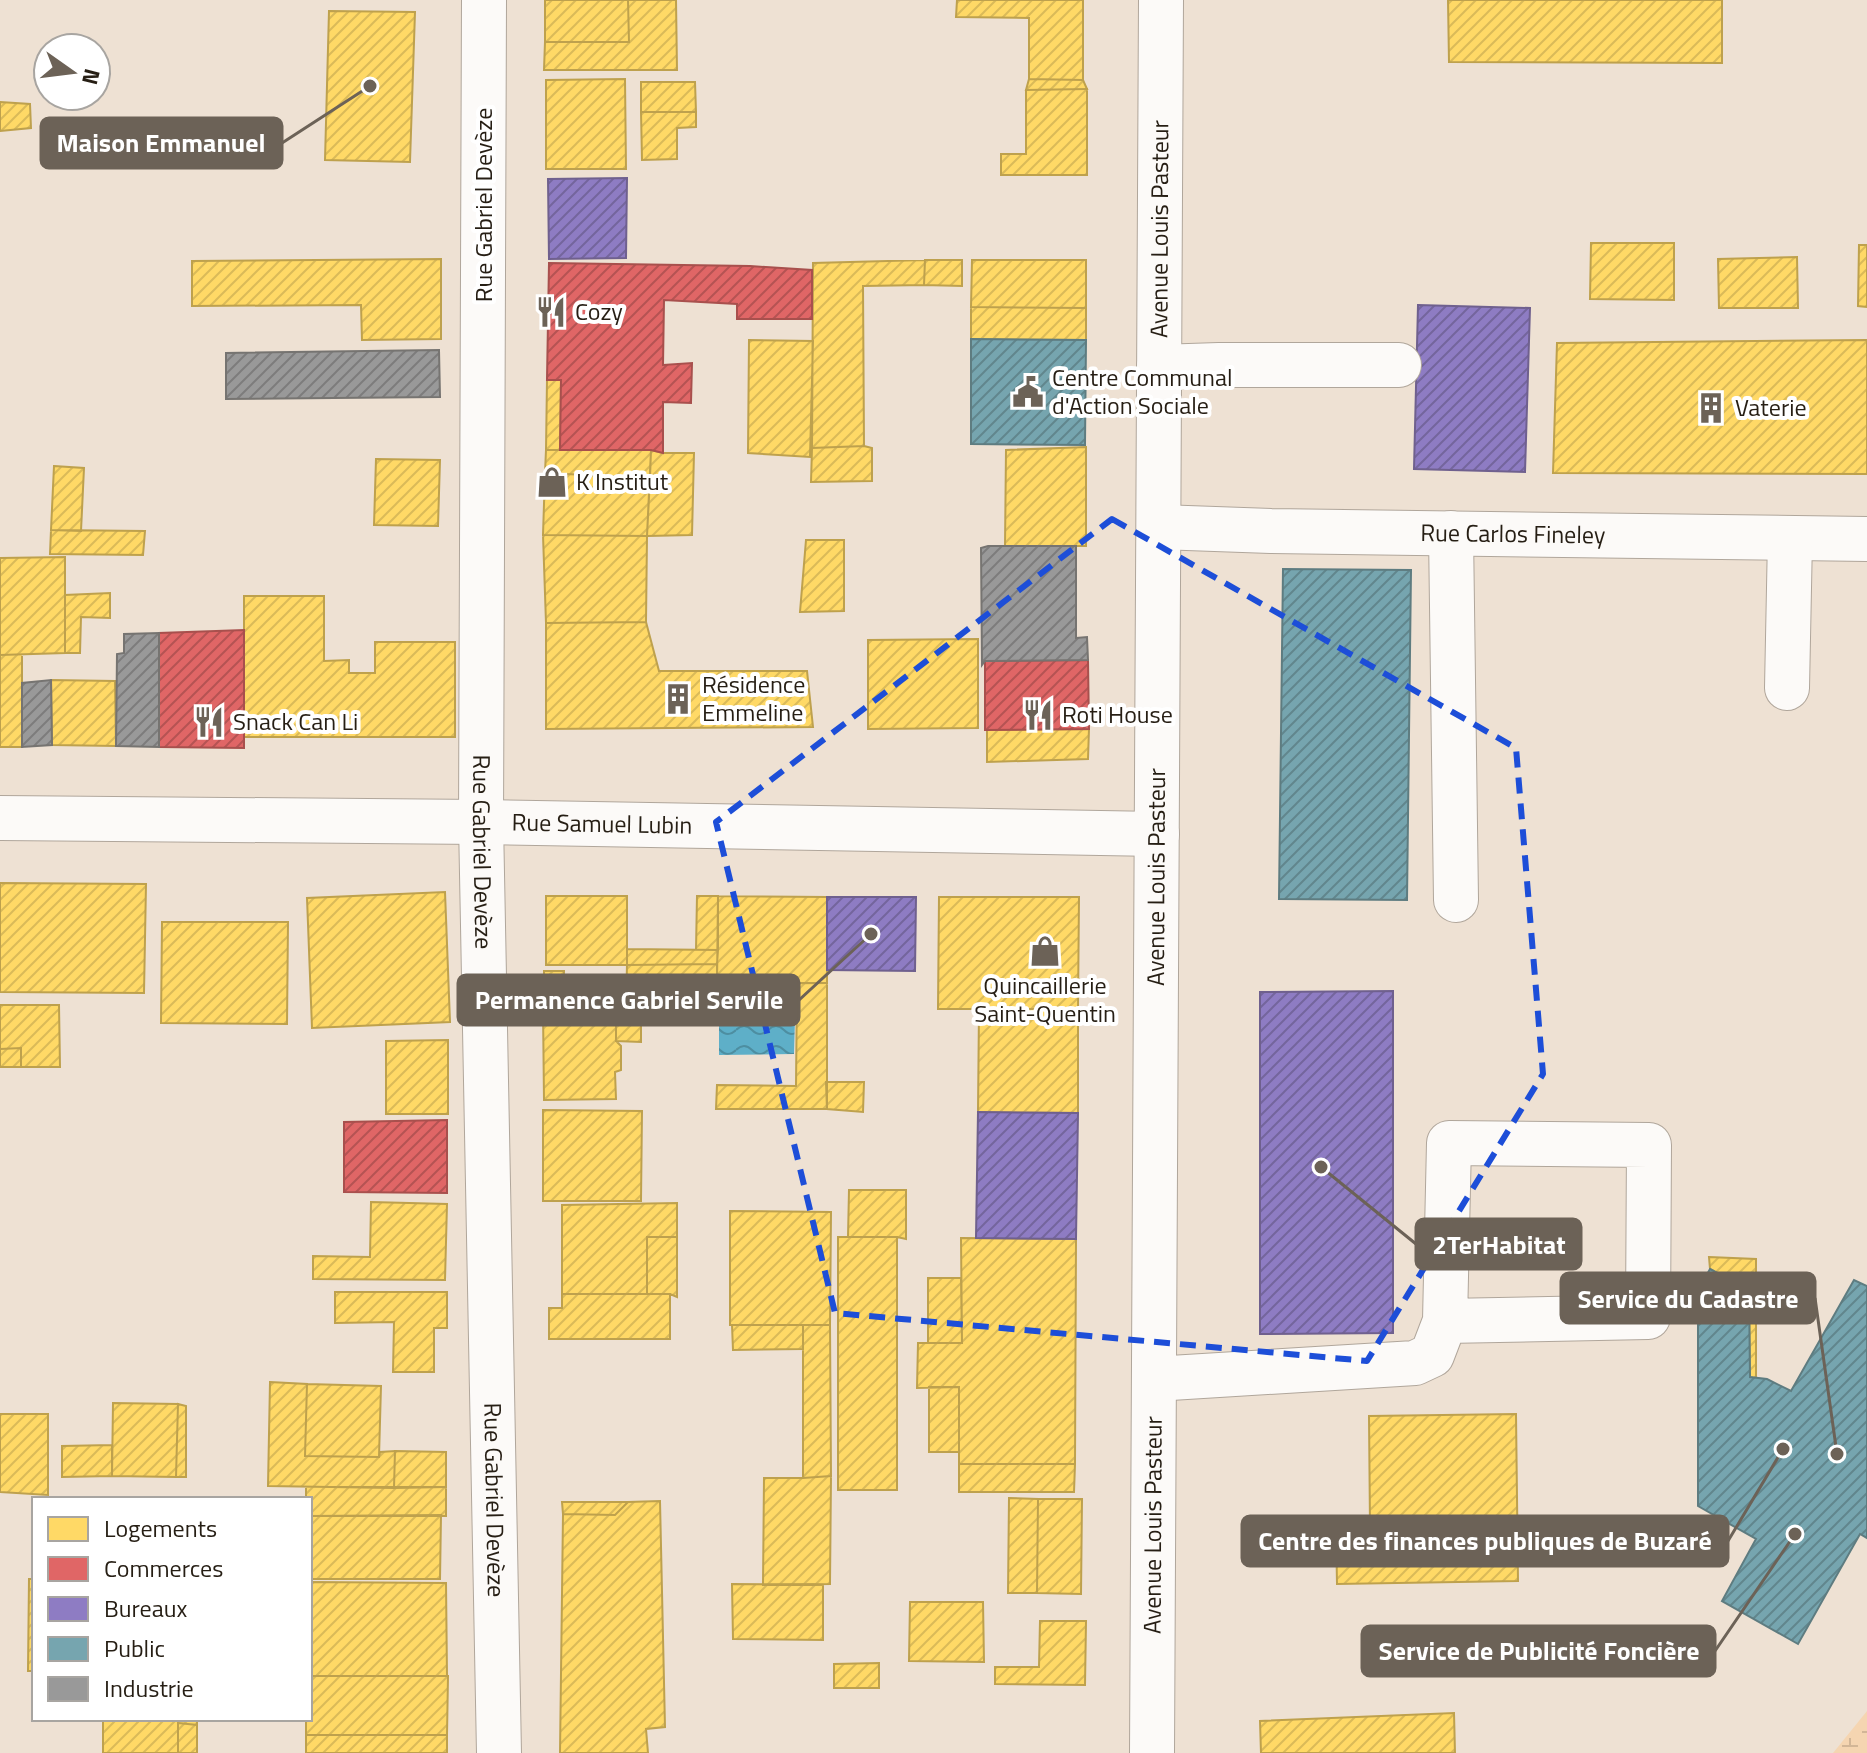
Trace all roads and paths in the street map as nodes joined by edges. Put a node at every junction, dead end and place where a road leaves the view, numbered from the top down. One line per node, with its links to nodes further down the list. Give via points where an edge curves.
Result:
1 (484, 0): 11 (street, Rue Gabriel Devèze)
2 (1161, 0): 4 (street, Avenue Louis Pasteur)
3 (1399, 365): 4 (street)
4 (1159, 367): 5 (street, Avenue Louis Pasteur)
5 (1159, 527): 6 (street, Rue Carlos Fineley); 12 (street, Avenue Louis Pasteur)
6 (1451, 533): 7 (street, Rue Carlos Fineley); 13 (street)
7 (1790, 538): 8 (street, Rue Carlos Fineley); 9 (street)
8 (1867, 539)
9 (1787, 688)
10 (0, 818): 11 (street, Rue Samuel Lubin)
11 (481, 822): 12 (street, Rue Samuel Lubin); 16 (street, Rue Gabriel Devèze)
12 (1157, 834): 15 (street, Avenue Louis Pasteur)
13 (1456, 900)
14 (1445, 1321): 14 (street, via 1449,1143 1649,1145 1648,1317); 15 (street, via 1432,1355 1415,1363)
15 (1154, 1379): 17 (street, Avenue Louis Pasteur)
16 (499, 1753)
17 (1152, 1753)

